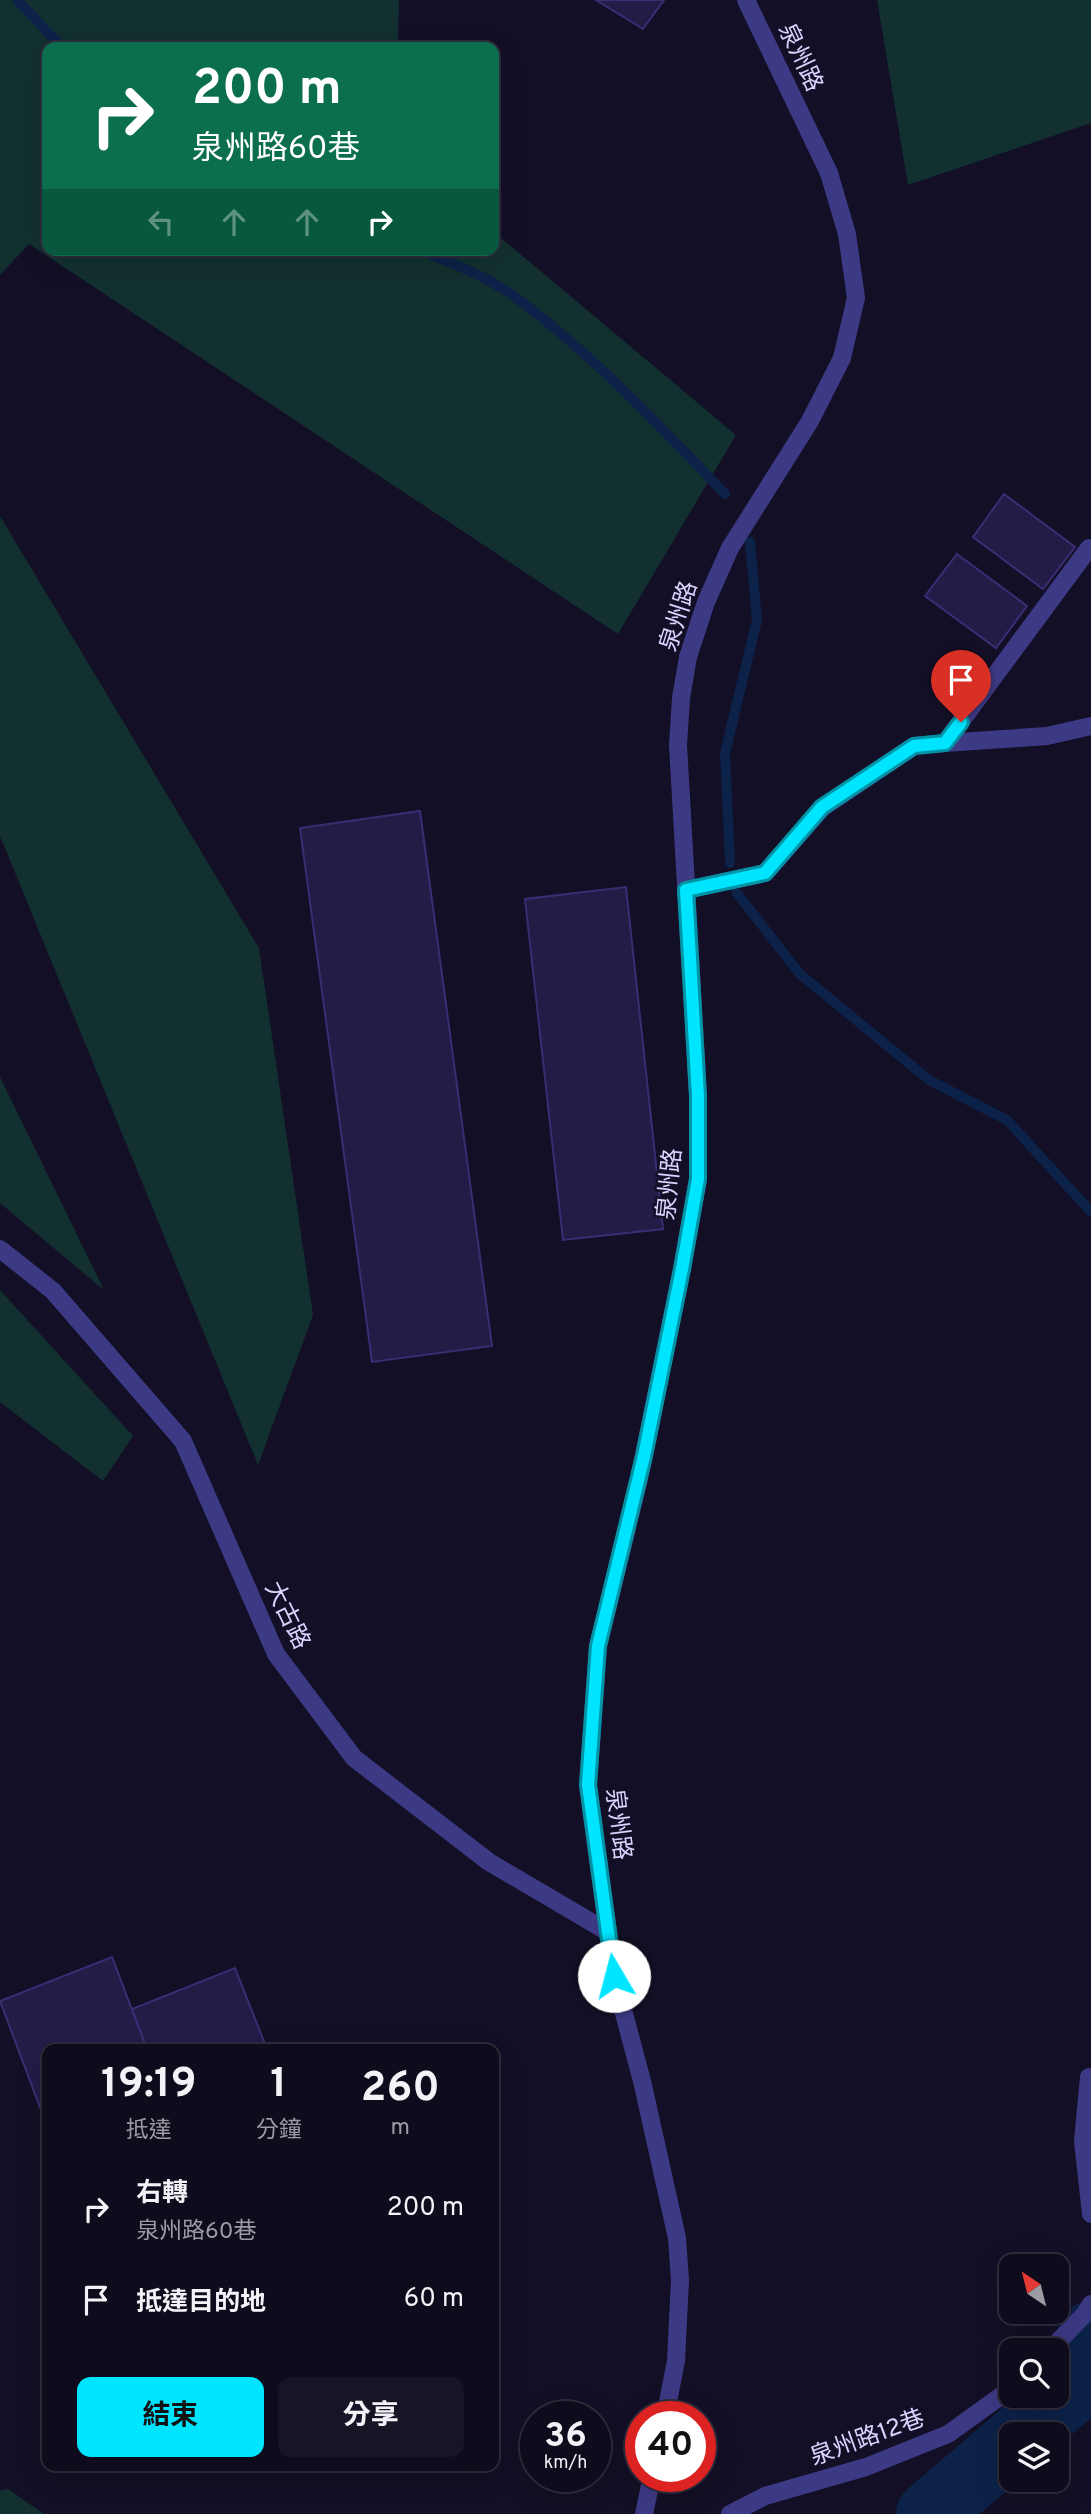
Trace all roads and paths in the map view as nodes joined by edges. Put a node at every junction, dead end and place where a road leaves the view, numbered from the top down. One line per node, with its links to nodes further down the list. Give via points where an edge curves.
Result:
1 (746, 0): 5 (street, 泉州路, via 829,173 847,234 856,298 842,358 810,421 730,548 688,657 678,746)
2 (1089, 548): 4 (street)
3 (1091, 726): 4 (street, via 1047,736)
4 (945, 743): 5 (street, via 914,746 822,807 765,873)
5 (686, 890): 7 (street, 泉州路, via 698,1179 644,1453 598,1646 588,1785)
6 (0, 1249): 7 (street, 大古路, via 53,1291 183,1441 276,1654 354,1758 489,1862)
7 (608, 1932): 13 (street, 泉州路, via 614,1976 677,2238 676,2361)
8 (1089, 2077): 9 (street, via 1083,2141)
9 (1091, 2214)
10 (1091, 2304): 11 (street)
11 (1062, 2338)
12 (999, 2397): 16 (street, 泉州路12巷, via 948,2434 866,2467 765,2496)
13 (668, 2401)
14 (649, 2492): 15 (street)
15 (644, 2514)
16 (730, 2514)

